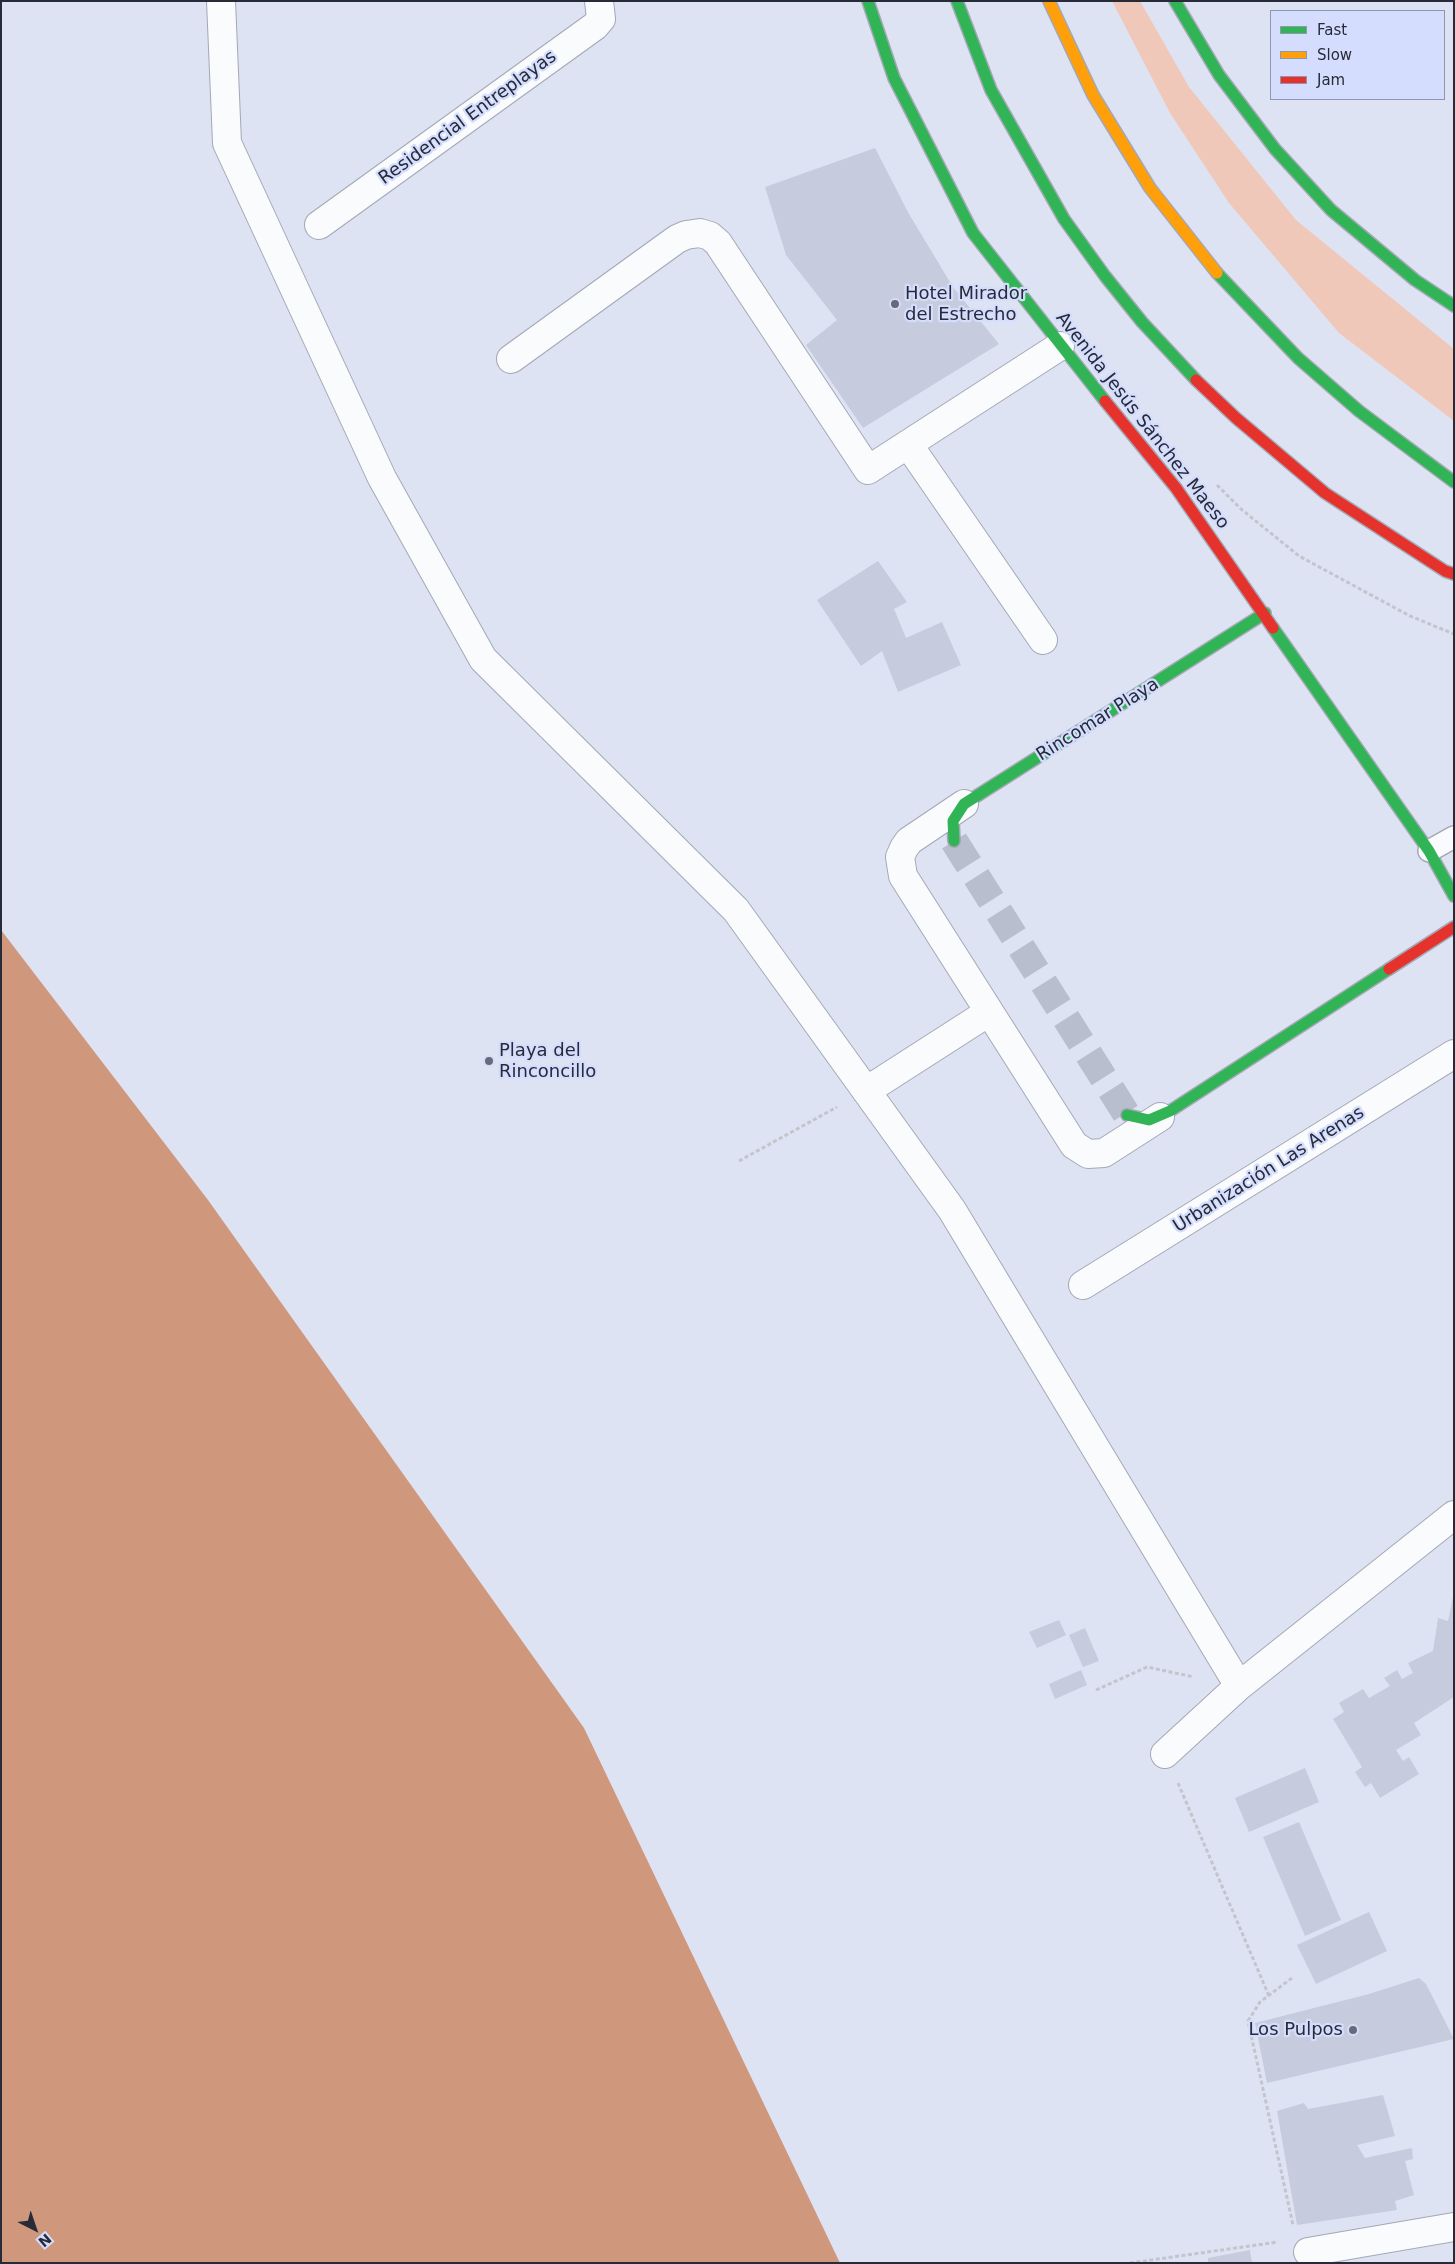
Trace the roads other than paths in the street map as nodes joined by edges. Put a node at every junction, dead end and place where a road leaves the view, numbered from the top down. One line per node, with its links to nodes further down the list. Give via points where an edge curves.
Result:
1 (221, 1): 24 (street, via 227,143 382,478 483,659 736,910)
2 (599, 1): 7 (street, Residencial Entreplayas, via 602,12 595,26)
3 (868, 1): 9 (main road, Avenida Jesús Sánchez Maeso, via 894,78 973,233)
4 (957, 1): 13 (main road, via 991,90 1064,219 1142,322 1236,418 1325,493)
5 (1049, 1): 12 (main road, via 1093,95 1150,188 1222,281 1318,376)
6 (1175, 1): 8 (main road, via 1219,75 1275,149 1332,210 1414,280)
7 (319, 225)
8 (1454, 306)
9 (1060, 346): 11 (street); 14 (main road, Avenida Jesús Sánchez Maeso, via 1176,488)
10 (511, 360): 11 (street, via 658,252 686,235 700,233 718,243 868,470)
11 (908, 444): 15 (street)
12 (1454, 482)
13 (1454, 574)
14 (1265, 613): 16 (main road, Rincomar Playa); 19 (main road, Avenida Jesús Sánchez Maeso)
15 (1043, 640)
16 (964, 804): 18 (main road, via 953,821); 22 (street, via 909,841 900,867)
17 (1454, 837): 19 (lane)
18 (954, 841)
19 (1429, 851): 20 (main road, Avenida Jesús Sánchez Maeso)
20 (1454, 896)
21 (1454, 927): 26 (main road)
22 (989, 1012): 24 (street); 26 (street, via 1074,1145 1081,1150 1088,1154 1104,1153)
23 (1454, 1054): 27 (street, Urbanización Las Arenas)
24 (866, 1091): 29 (street, via 952,1210)
25 (1127, 1115): 26 (main road, via 1149,1120)
26 (1160, 1117)
27 (1083, 1285)
28 (1454, 1515): 29 (street)
29 (1239, 1686): 30 (street)
30 (1165, 1754)
31 (1454, 2227): 32 (street)
32 (1302, 2246)

